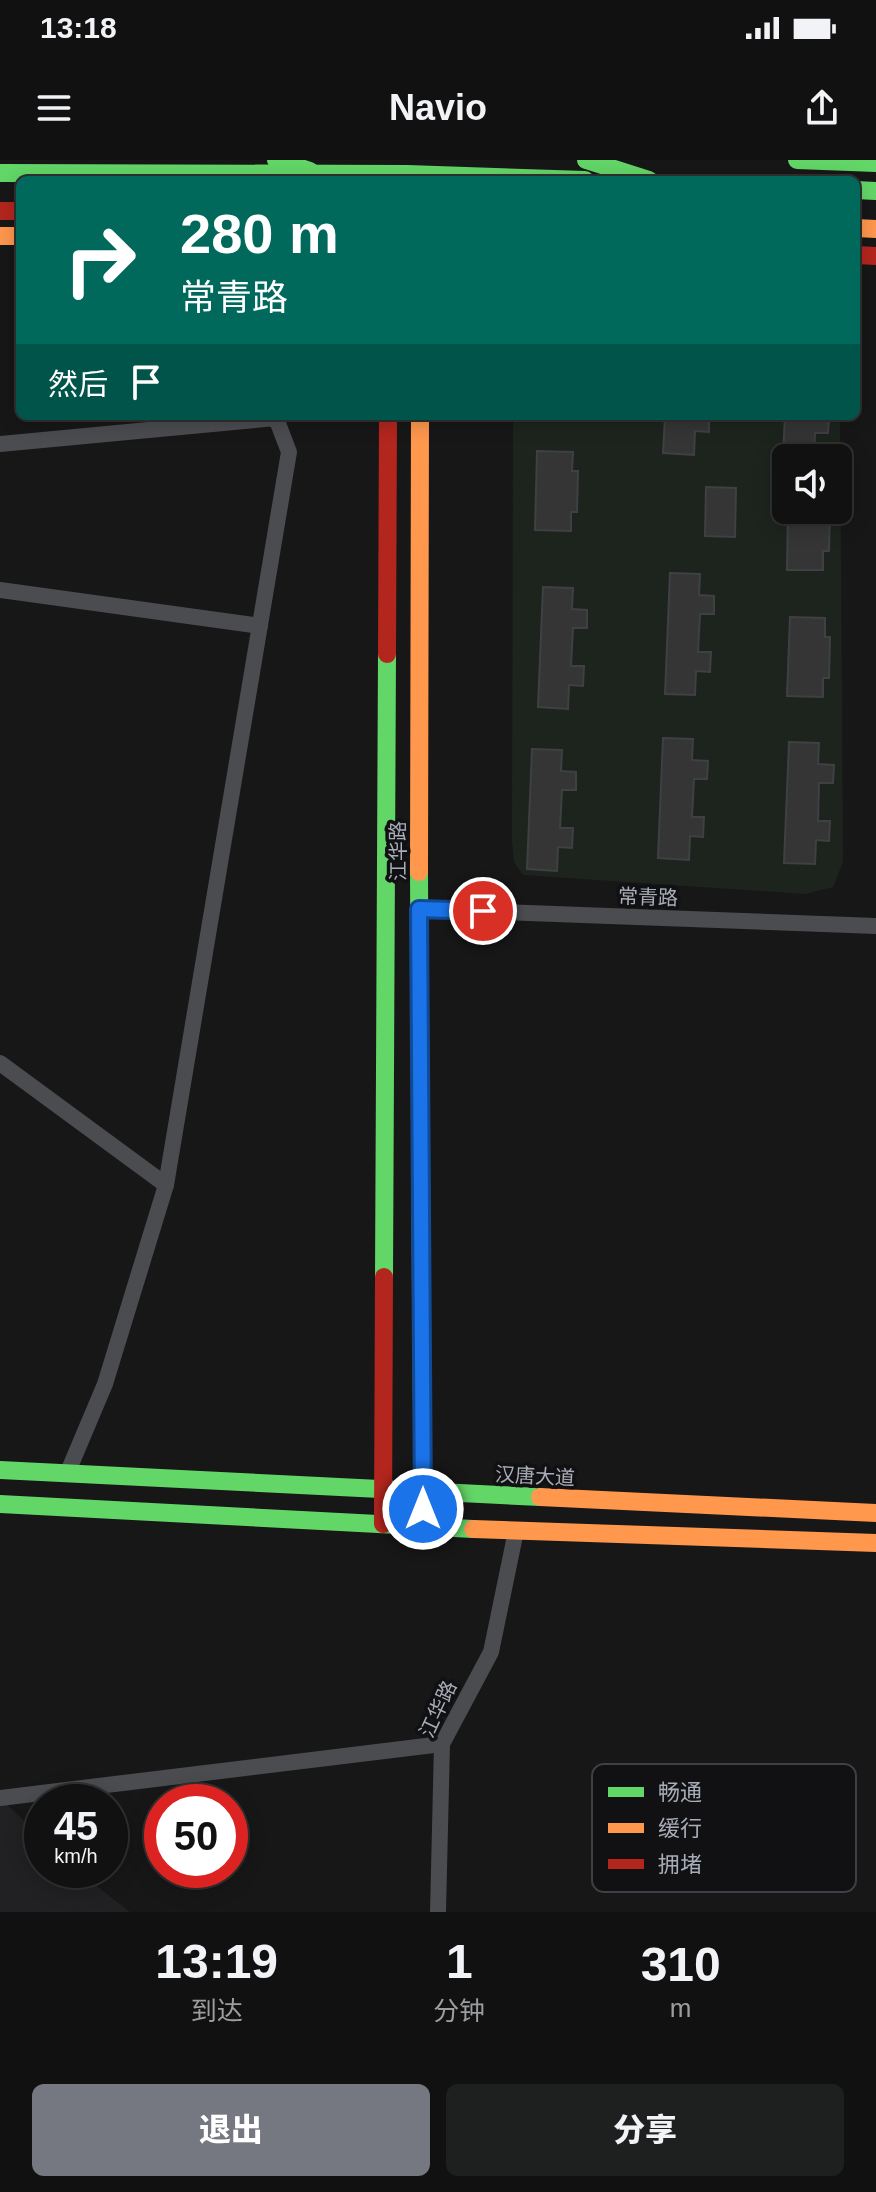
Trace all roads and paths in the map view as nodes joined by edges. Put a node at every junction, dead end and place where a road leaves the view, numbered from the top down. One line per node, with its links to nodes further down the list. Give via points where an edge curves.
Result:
1 (276, 160): 8 (main road)
2 (586, 160): 10 (main road)
3 (797, 160): 4 (main road)
4 (876, 163)
5 (408, 171): 6 (main road); 8 (main road)
6 (439, 172): 9 (main road)
7 (0, 173): 8 (main road)
8 (326, 176)
9 (512, 176)
10 (636, 176)
11 (255, 420): 15 (street)
12 (277, 420): 17 (street, via 289,452)
13 (388, 420): 24 (main road, 江华路)
14 (420, 420): 18 (main road, 江华路)
15 (0, 444)
16 (0, 590): 17 (street)
17 (260, 626): 21 (street)
18 (419, 909): 19 (street, 常青路); 25 (main road, 江华路)
19 (876, 926)
20 (0, 1063): 21 (street)
21 (166, 1185): 23 (street, via 105,1384)
22 (0, 1470): 23 (main road, 汉唐大道)
23 (67, 1474): 24 (main road, 汉唐大道)
24 (383, 1490): 25 (main road, 汉唐大道); 28 (main road, 江华路)
25 (423, 1492): 27 (main road, 汉唐大道); 29 (main road, 江华路)
26 (0, 1504): 28 (main road)
27 (876, 1513)
28 (383, 1524): 29 (main road)
29 (423, 1526): 30 (main road)
30 (516, 1531): 31 (main road); 32 (street, 江华路, via 491,1652)
31 (876, 1543)
32 (442, 1744): 33 (street); 34 (street, 江华路)
33 (0, 1798)
34 (438, 1912)

